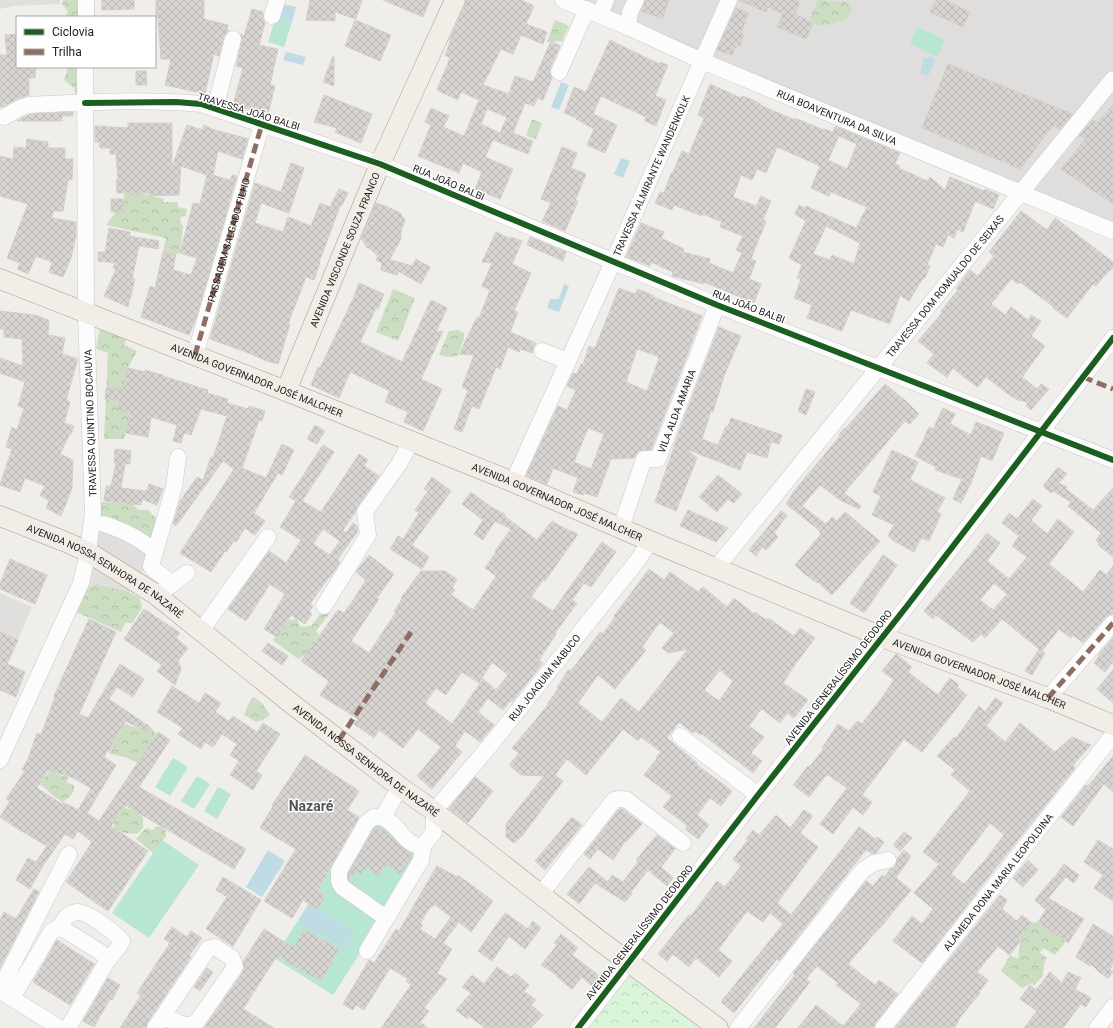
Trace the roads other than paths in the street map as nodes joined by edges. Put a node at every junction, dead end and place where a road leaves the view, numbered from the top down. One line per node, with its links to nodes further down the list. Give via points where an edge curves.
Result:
1 (86, 0): 9 (street)
2 (277, 0): 10 (street)
3 (455, 0): 21 (main road, AVENIDA VISCONDE SOUZA FRANCO)
4 (563, 0): 8 (street, RUA BOAVENTURA DA SILVA)
5 (606, 0): 8 (street)
6 (636, 0): 11 (street, via 630,12)
7 (728, 0): 13 (street, TRAVESSA ALMIRANTE WANDENKOLK)
8 (594, 12): 11 (street, RUA BOAVENTURA DA SILVA); 15 (street)
9 (86, 16)
10 (272, 16)
11 (628, 27): 13 (street, RUA BOAVENTURA DA SILVA)
12 (233, 39): 18 (street)
13 (702, 61): 22 (street, RUA BOAVENTURA DA SILVA); 24 (street, TRAVESSA ALMIRANTE WANDENKOLK)
14 (85, 68): 17 (street, TRAVESSA QUINTINO BOCAIUVA)
15 (559, 72)
16 (1113, 79): 22 (street, TRAVESSA DOM ROMUALDO DE SEIXAS)
17 (85, 103): 18 (street, TRAVESSA JOÃO BALBI, via 176,102 201,104); 19 (street, TRAVESSA JOÃO BALBI, via 29,105); 27 (street, TRAVESSA QUINTINO BOCAIUVA)
18 (215, 109): 20 (street, TRAVESSA JOÃO BALBI)
19 (4, 117)
20 (262, 124): 21 (street, TRAVESSA JOÃO BALBI); 30 (street, PASSAGEM SALGADO FILHO)
21 (380, 164): 24 (street, RUA JOÃO BALBI); 33 (main road, AVENIDA VISCONDE SOUZA FRANCO)
22 (1021, 193): 23 (street, RUA BOAVENTURA DA SILVA); 32 (street, TRAVESSA DOM ROMUALDO DE SEIXAS)
23 (1113, 231)
24 (613, 262): 26 (street, RUA JOÃO BALBI); 31 (street, TRAVESSA ALMIRANTE WANDENKOLK)
25 (0, 279): 27 (main road, AVENIDA GOVERNADOR JOSÉ MALCHER)
26 (717, 305): 32 (street, RUA JOÃO BALBI); 41 (street, VILA ALDA AMARIA, via 658,459 644,459)
27 (86, 314): 30 (main road, AVENIDA GOVERNADOR JOSÉ MALCHER); 45 (street, TRAVESSA QUINTINO BOCAIUVA, via 93,512)
28 (1113, 338): 34 (street, AVENIDA GENERALÍSSIMO DEODORO)
29 (542, 351): 31 (street)
30 (195, 355): 33 (main road, AVENIDA GOVERNADOR JOSÉ MALCHER)
31 (568, 361): 38 (street, TRAVESSA ALMIRANTE WANDENKOLK)
32 (878, 367): 34 (street, RUA JOÃO BALBI); 46 (street, TRAVESSA DOM ROMUALDO DE SEIXAS)
33 (286, 390): 35 (main road, AVENIDA GOVERNADOR JOSÉ MALCHER)
34 (1041, 432): 37 (street, RUA JOÃO BALBI); 53 (street, AVENIDA GENERALÍSSIMO DEODORO)
35 (411, 442): 38 (main road, AVENIDA GOVERNADOR JOSÉ MALCHER); 50 (street, via 399,464 365,512 368,536)
36 (178, 456): 44 (street, via 174,487)
37 (1113, 460)
38 (514, 482): 41 (main road, AVENIDA GOVERNADOR JOSÉ MALCHER)
39 (0, 516): 45 (main road, AVENIDA NOSSA SENHORA DE NAZARÉ)
40 (104, 524): 44 (street, via 124,530)
41 (621, 528): 43 (main road, AVENIDA GOVERNADOR JOSÉ MALCHER)
42 (268, 537): 52 (street)
43 (650, 541): 46 (main road, AVENIDA GOVERNADOR JOSÉ MALCHER); 61 (street, RUA JOAQUIM NABUCO, via 638,560 488,748)
44 (155, 551): 48 (street, via 153,569)
45 (88, 552): 49 (main road, AVENIDA NOSSA SENHORA DE NAZARÉ); 58 (street, TRAVESSA QUINTINO BOCAIUVA, via 81,583)
46 (716, 568): 53 (main road, AVENIDA GOVERNADOR JOSÉ MALCHER)
47 (187, 573): 48 (street)
48 (173, 584): 49 (street)
49 (155, 594): 52 (main road, AVENIDA NOSSA SENHORA DE NAZARÉ)
50 (324, 606)
51 (1113, 623): 54 (street)
52 (201, 631): 59 (main road, AVENIDA NOSSA SENHORA DE NAZARÉ)
53 (882, 637): 54 (main road, AVENIDA GOVERNADOR JOSÉ MALCHER); 60 (street, AVENIDA GENERALÍSSIMO DEODORO)
54 (1048, 698): 55 (main road, AVENIDA GOVERNADOR JOSÉ MALCHER)
55 (1113, 725)
56 (1113, 735): 81 (street, ALAMEDA DONA MARIA LEOPOLDINA)
57 (680, 736): 60 (street)
58 (0, 760)
59 (400, 787): 61 (main road, AVENIDA NOSSA SENHORA DE NAZARÉ); 62 (street)
60 (758, 795): 72 (street, AVENIDA GENERALÍSSIMO DEODORO)
61 (434, 811): 64 (street, via 434,832); 67 (main road, AVENIDA NOSSA SENHORA DE NAZARÉ)
62 (383, 817): 64 (street, via 408,841); 68 (street, via 374,817 367,822 339,871 338,881)
63 (683, 843): 67 (street, via 628,800 614,800)
64 (423, 846): 68 (street, via 421,860)
65 (70, 854): 73 (street)
66 (888, 860): 80 (street, via 874,863 863,870)
67 (540, 894): 72 (main road, AVENIDA NOSSA SENHORA DE NAZARÉ)
68 (386, 918): 70 (street)
69 (59, 928): 71 (street, via 100,952); 71 (street, via 69,914 78,912 116,934 122,941); 73 (street, via 51,932)
70 (367, 951)
71 (107, 961): 77 (street)
72 (629, 962): 78 (street, AVENIDA GENERALÍSSIMO DEODORO); 79 (main road, AVENIDA NOSSA SENHORA DE NAZARÉ)
73 (4, 992): 76 (street)
74 (1113, 1007): 82 (street)
75 (159, 1022): 75 (street, via 208,949 215,947 232,958 235,967 196,1023 185,1026)
76 (60, 1028)
77 (68, 1028)
78 (578, 1028)
79 (718, 1028)
80 (738, 1028)
81 (883, 1028)
82 (1097, 1028)

